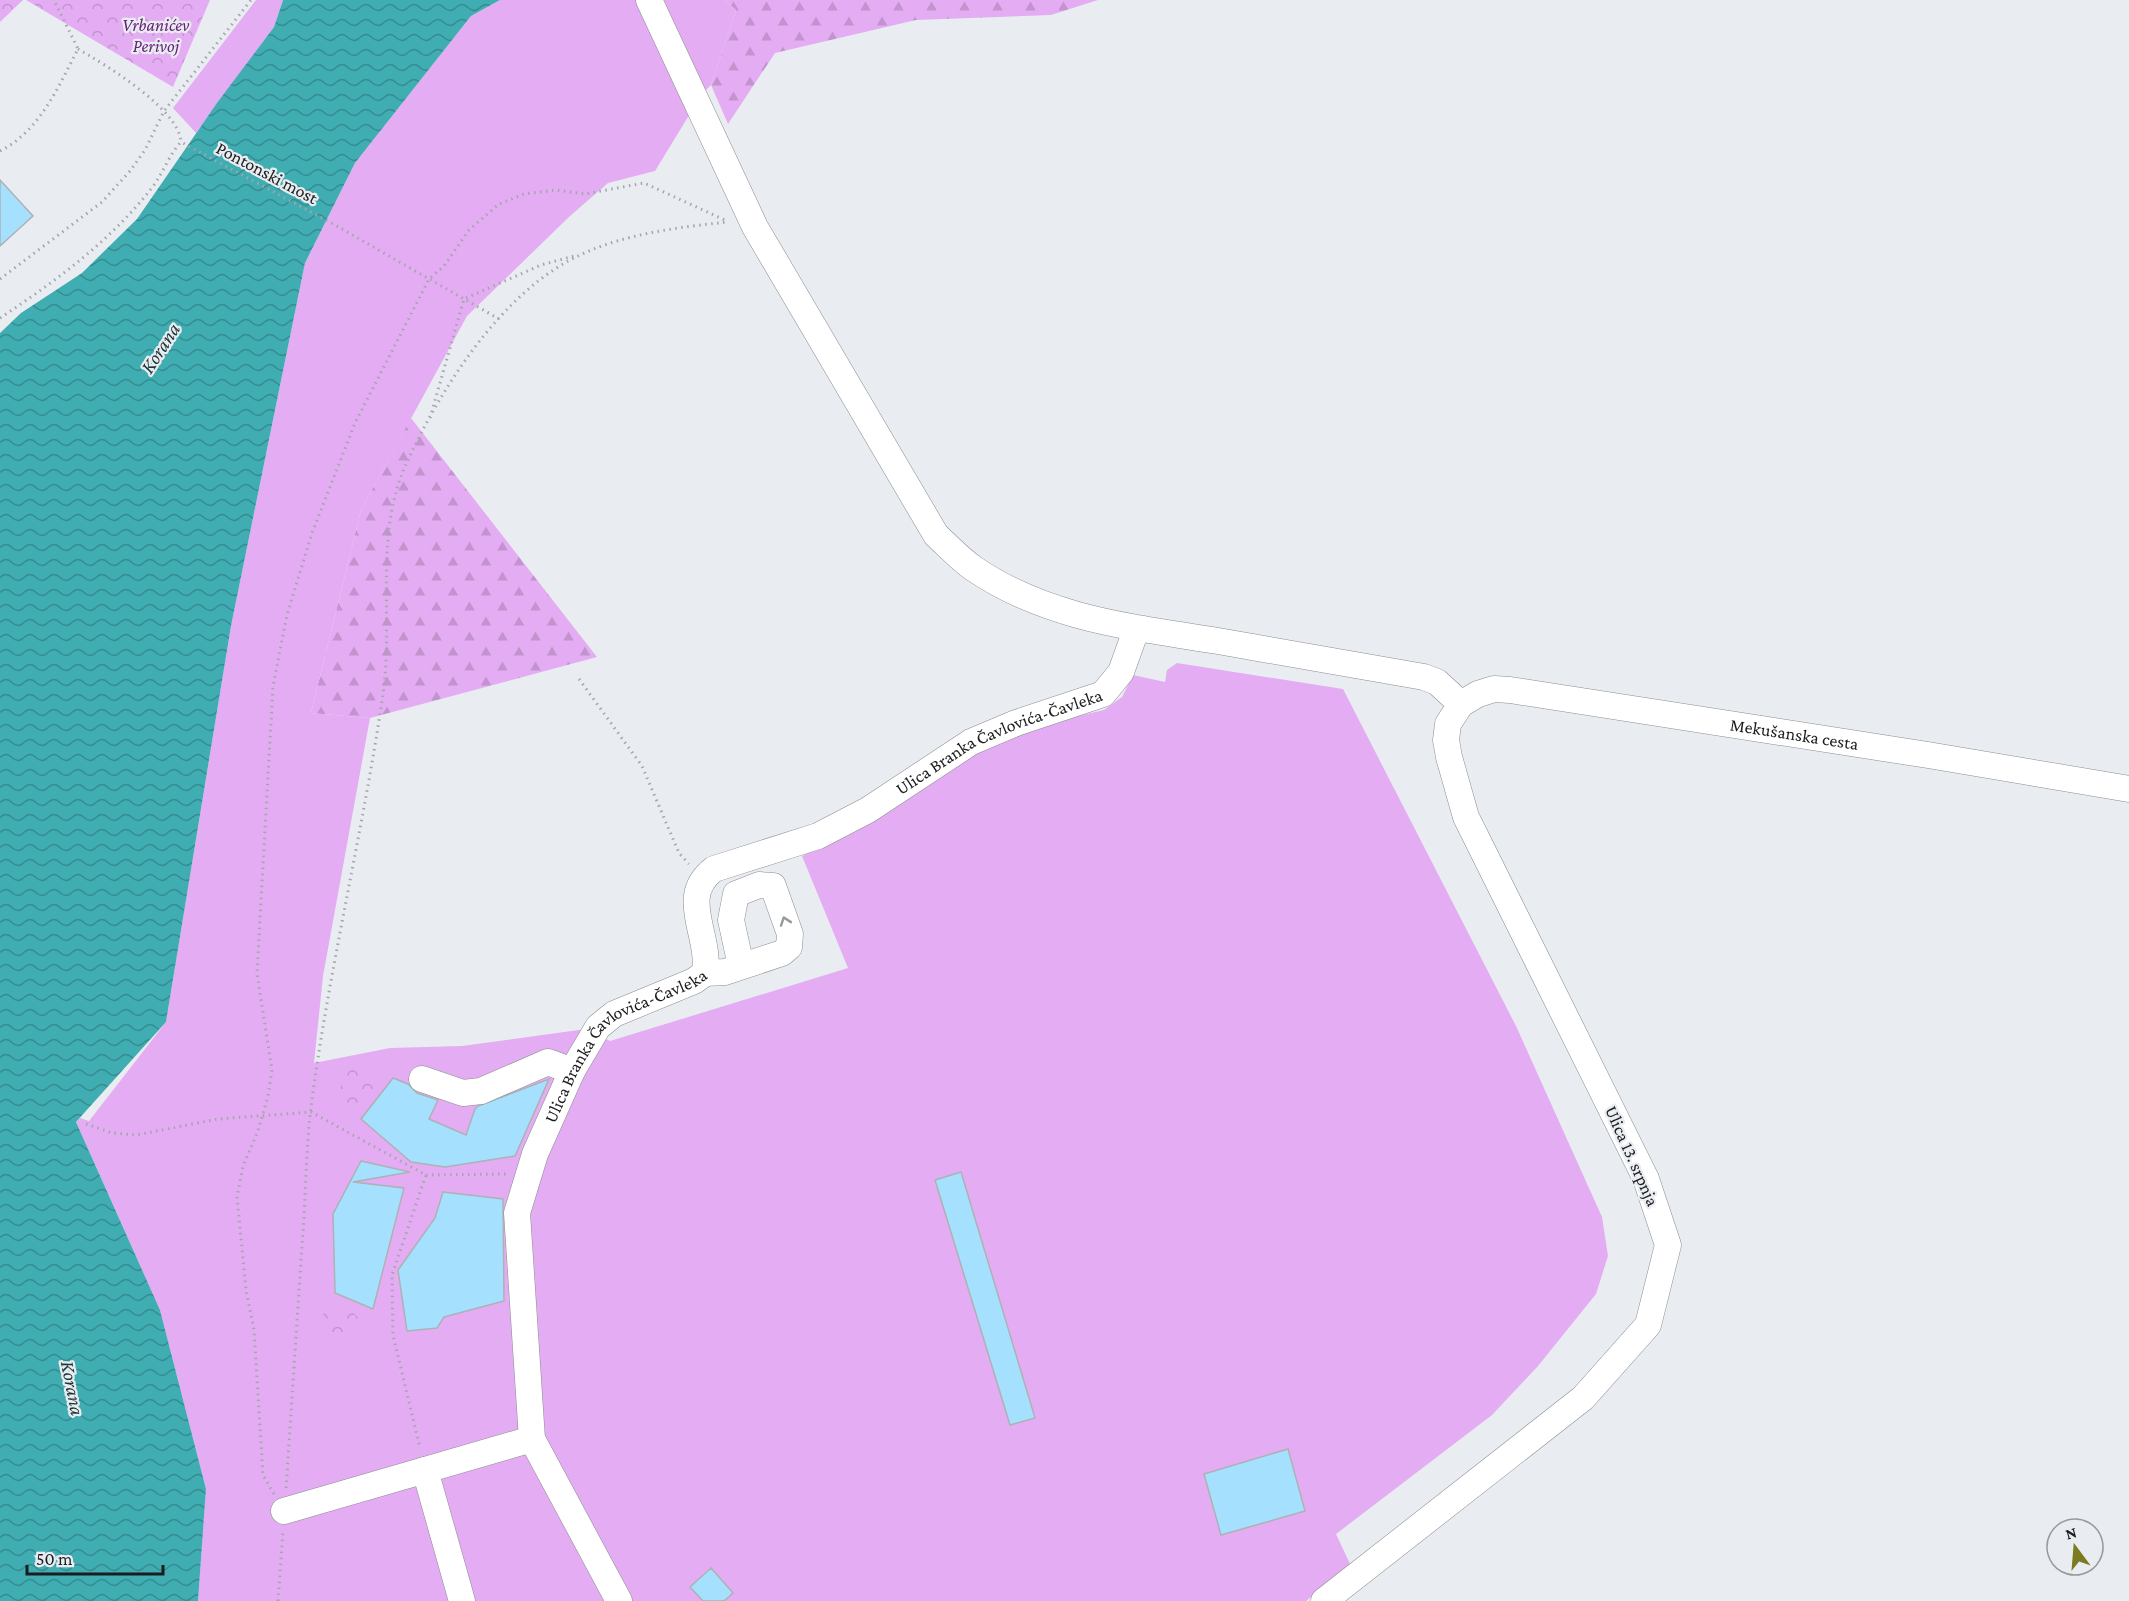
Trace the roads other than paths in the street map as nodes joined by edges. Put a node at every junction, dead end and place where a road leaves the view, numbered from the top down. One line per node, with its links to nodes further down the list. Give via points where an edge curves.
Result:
1 (649, 0): 2 (street, via 755,227 936,535 972,568 1025,598 1084,619)
2 (1136, 630): 3 (street, via 1424,677 1437,682); 6 (street, Ulica Branka Čavlovića-Čavleka, via 1121,672 1103,694 970,742 868,810 828,830 714,869 703,878 696,892)
3 (1461, 704): 4 (street, Mekušanska cesta, via 1494,689 1510,690); 14 (street, Ulica 13. srpnja, via 1448,724 1446,740 1466,817 1646,1179 1668,1245 1647,1325 1583,1398)
4 (2129, 789)
5 (741, 966): 6 (street)
6 (705, 973): 7 (street, Ulica Branka Čavlovića-Čavleka, via 614,1014 598,1027)
7 (572, 1071): 8 (street, via 548,1062 481,1091 463,1093); 9 (street, Ulica Branka Čavlovića-Čavleka, via 535,1154 517,1213)
8 (422, 1079)
9 (532, 1439): 10 (street); 13 (street, Ulica Branka Čavlovića-Čavleka)
10 (425, 1470): 11 (street); 12 (street)
11 (285, 1511)
12 (462, 1601)
13 (619, 1601)
14 (1324, 1601)

